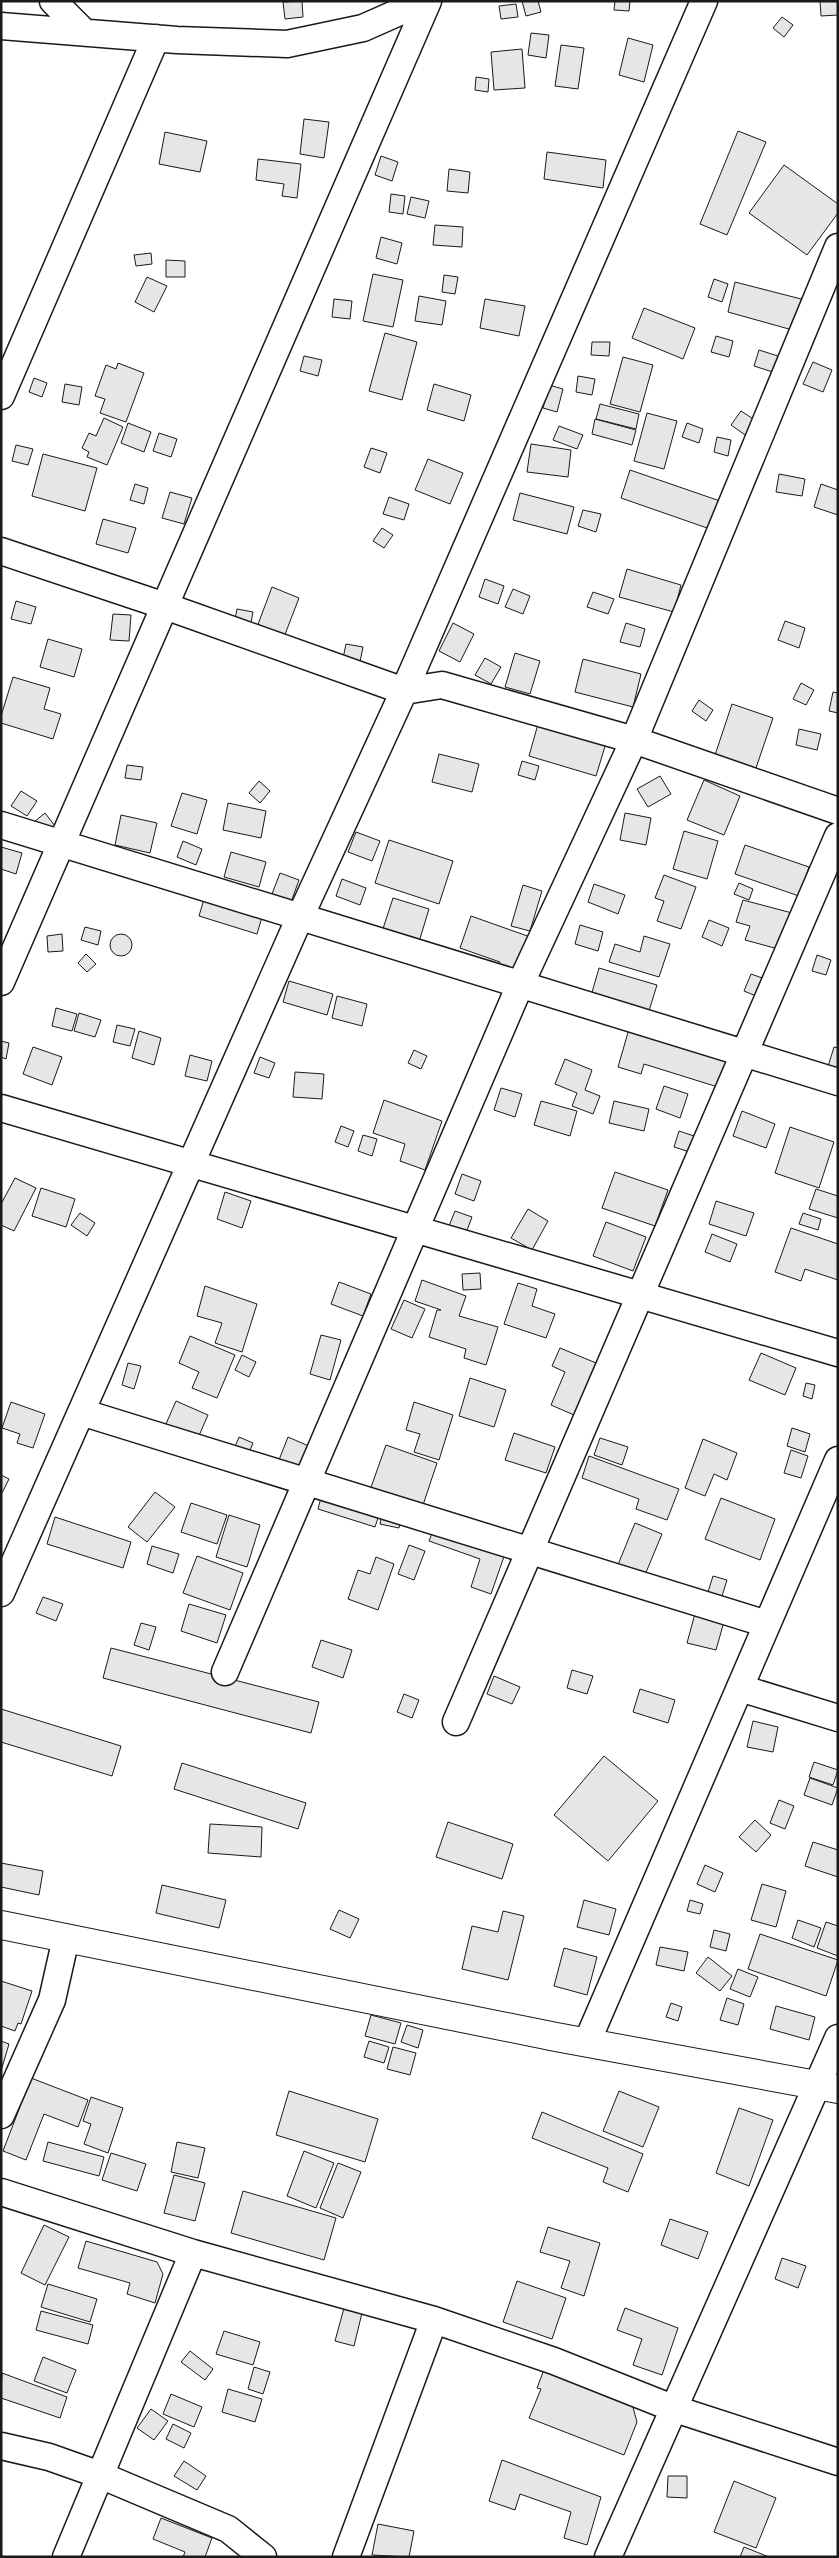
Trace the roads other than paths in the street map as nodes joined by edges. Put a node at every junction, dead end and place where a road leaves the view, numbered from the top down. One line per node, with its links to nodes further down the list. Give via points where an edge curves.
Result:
1 (53, 1): 6 (street)
2 (424, 1): 7 (street, via 363,28 292,44)
3 (428, 1): 11 (street)
4 (704, 1): 12 (street)
5 (1, 26): 6 (street)
6 (84, 32): 7 (street)
7 (156, 38): 9 (street)
8 (838, 247): 13 (street)
9 (1, 396)
10 (1, 551): 11 (street)
11 (165, 606): 12 (street); 17 (street)
12 (404, 691): 13 (street, via 442,685); 18 (street)
13 (634, 740): 14 (street); 20 (street)
14 (838, 811)
15 (1, 826): 17 (street)
16 (838, 836): 21 (street)
17 (61, 844): 18 (street); 19 (street)
18 (300, 917): 20 (street); 24 (street)
19 (1, 982)
20 (520, 985): 21 (street); 25 (street)
21 (744, 1053): 22 (street); 26 (street)
22 (838, 1082)
23 (1, 1108): 24 (street)
24 (191, 1164): 25 (street); 28 (street)
25 (415, 1229): 26 (street); 30 (street)
26 (640, 1296): 27 (street); 31 (street)
27 (838, 1354)
28 (81, 1412): 30 (street); 32 (street)
29 (838, 1460): 33 (street)
30 (307, 1482): 31 (street); 34 (street)
31 (530, 1551): 33 (street); 37 (street)
32 (1, 1593)
33 (767, 1624): 35 (street)
34 (225, 1672)
35 (740, 1688): 36 (street); 41 (street)
36 (838, 1718)
37 (456, 1722)
38 (1, 1925): 39 (main road)
39 (66, 1938): 41 (main road); 43 (street, via 52,2000)
40 (838, 2038): 42 (street)
41 (587, 2042): 42 (main road)
42 (827, 2087): 47 (street)
43 (1, 2115)
44 (1, 2192): 45 (street)
45 (193, 2254): 46 (street); 50 (street)
46 (434, 2320): 47 (street, via 554,2361); 53 (street)
47 (674, 2410): 49 (street); 54 (street)
48 (1, 2446): 50 (street)
49 (838, 2462)
50 (100, 2474): 51 (street); 52 (street, via 228,2529)
51 (66, 2557)
52 (263, 2557)
53 (346, 2557)
54 (608, 2557)

